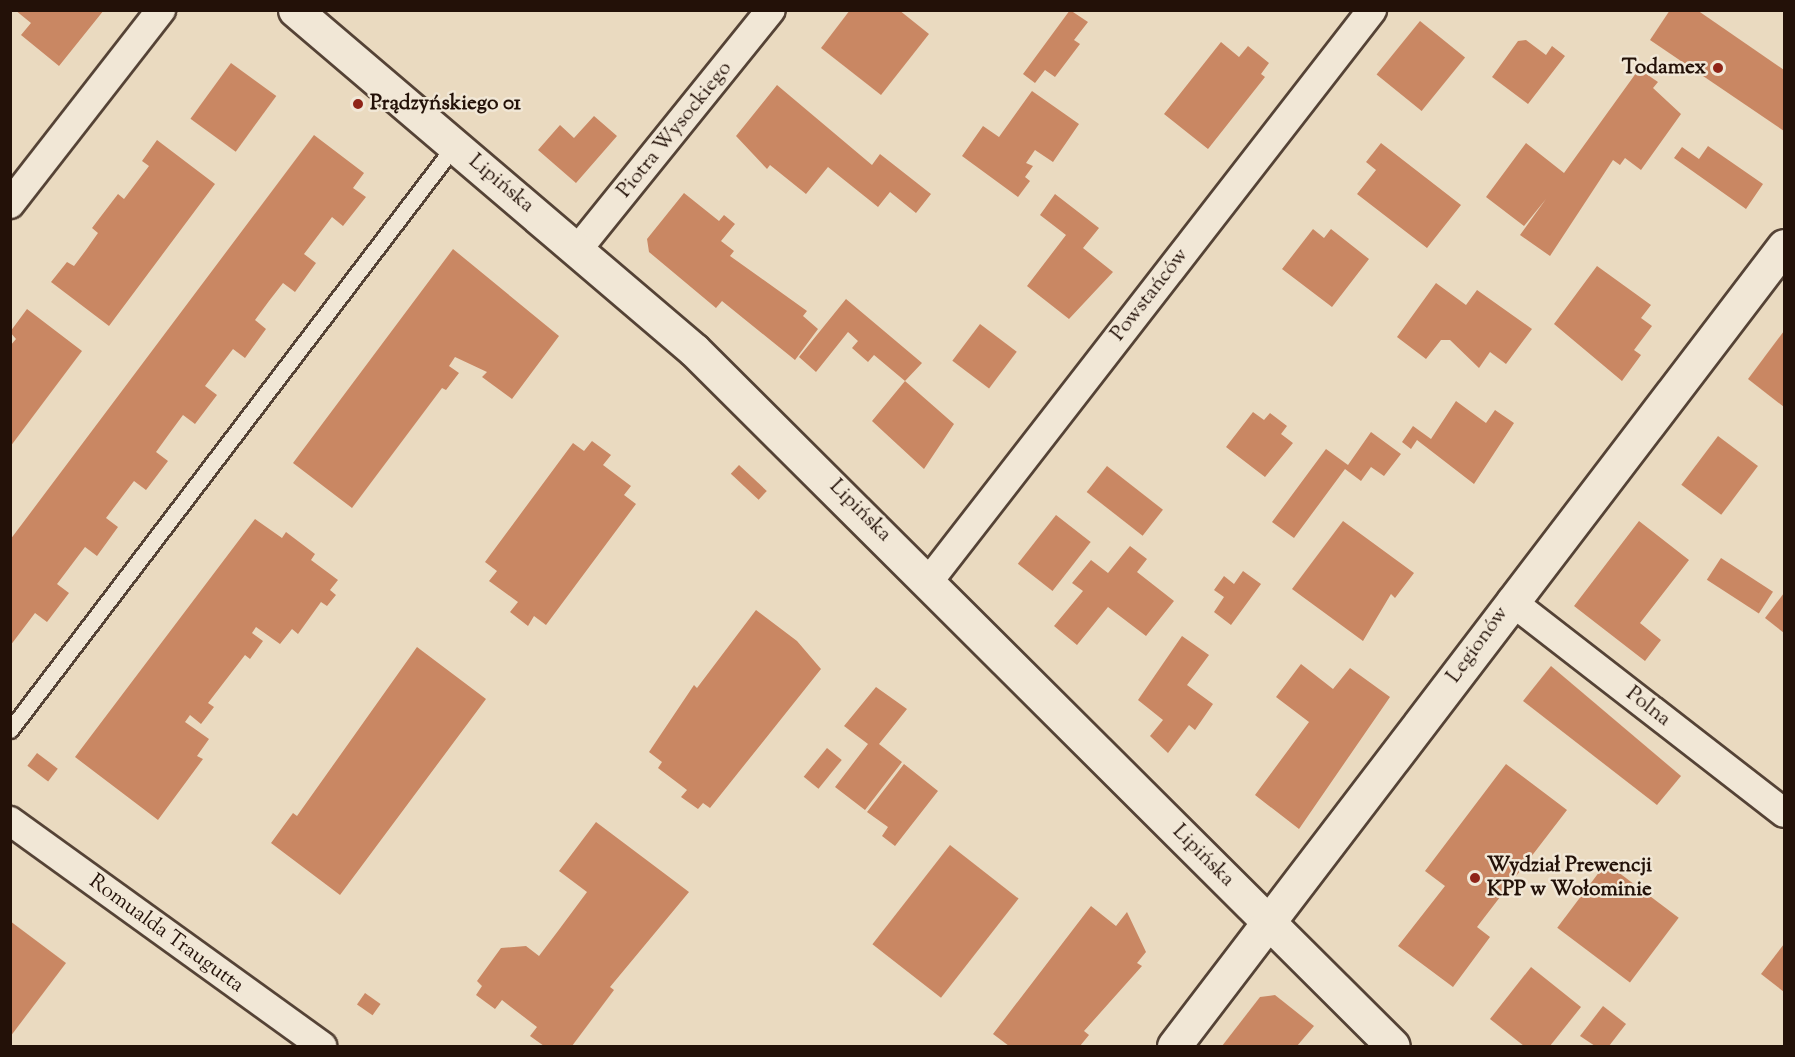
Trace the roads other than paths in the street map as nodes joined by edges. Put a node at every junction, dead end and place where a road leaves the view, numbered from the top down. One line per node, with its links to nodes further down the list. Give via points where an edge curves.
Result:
1 (162, 10): 6 (street)
2 (295, 10): 5 (street, Lipińska)
3 (771, 10): 8 (street, Piotra Wysockiego)
4 (1372, 10): 9 (street, Powstańców)
5 (455, 145): 8 (street, Lipińska); 11 (lane)
6 (10, 204)
7 (1785, 246): 10 (street, Legionów)
8 (578, 249): 9 (street, Lipińska, via 694,350)
9 (928, 581): 14 (street, Lipińska)
10 (1511, 601): 12 (street, Polna); 14 (street, Legionów)
11 (10, 730)
12 (1785, 813)
13 (10, 821): 15 (street, Romualda Traugutta)
14 (1270, 924): 16 (street, Legionów); 17 (street, Lipińska)
15 (322, 1047)
16 (1174, 1047)
17 (1393, 1047)

